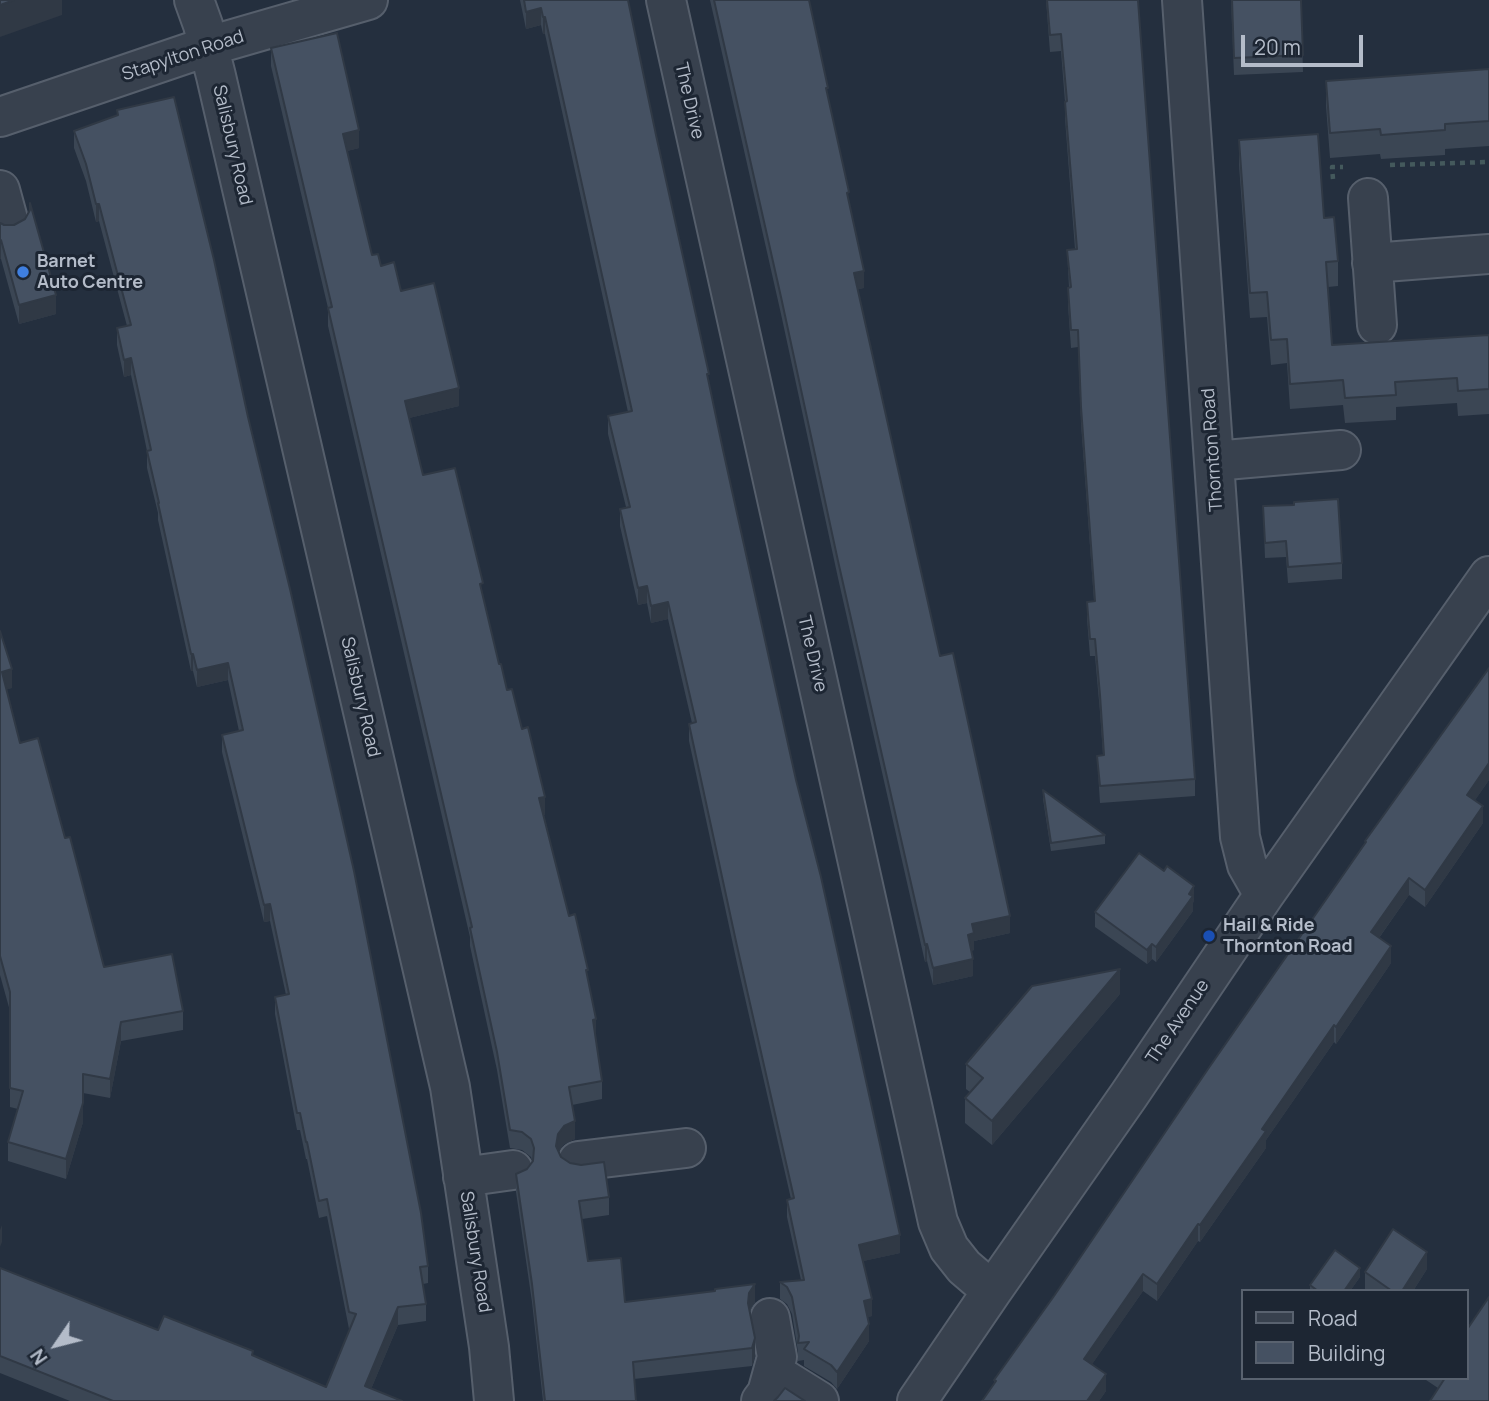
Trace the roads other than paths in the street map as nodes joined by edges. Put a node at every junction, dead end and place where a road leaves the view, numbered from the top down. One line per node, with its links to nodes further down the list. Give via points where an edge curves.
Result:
1 (194, 0): 5 (street, Salisbury Road)
2 (368, 0): 5 (street, Stapylton Road)
3 (666, 0): 19 (street, The Drive, via 939,1222 949,1248)
4 (1182, 0): 12 (street, Thornton Road)
5 (209, 46): 6 (street, Stapylton Road); 18 (street, Salisbury Road, via 450,1087)
6 (0, 117)
7 (1368, 198): 9 (street)
8 (1489, 254): 9 (street)
9 (1373, 263): 10 (street)
10 (1377, 325)
11 (1341, 450): 12 (street)
12 (1214, 461): 14 (street, Thornton Road, via 1240,837 1247,865)
13 (1489, 576): 14 (street, The Avenue)
14 (1264, 895): 19 (street, The Avenue)
15 (686, 1148): 16 (street)
16 (578, 1161)
17 (513, 1170): 18 (street)
18 (463, 1177): 22 (street, Salisbury Road)
19 (992, 1290): 24 (street, The Avenue)
20 (770, 1318): 21 (street, via 777,1357)
21 (767, 1387): 23 (street)
22 (494, 1401)
23 (819, 1401)
24 (917, 1401)

